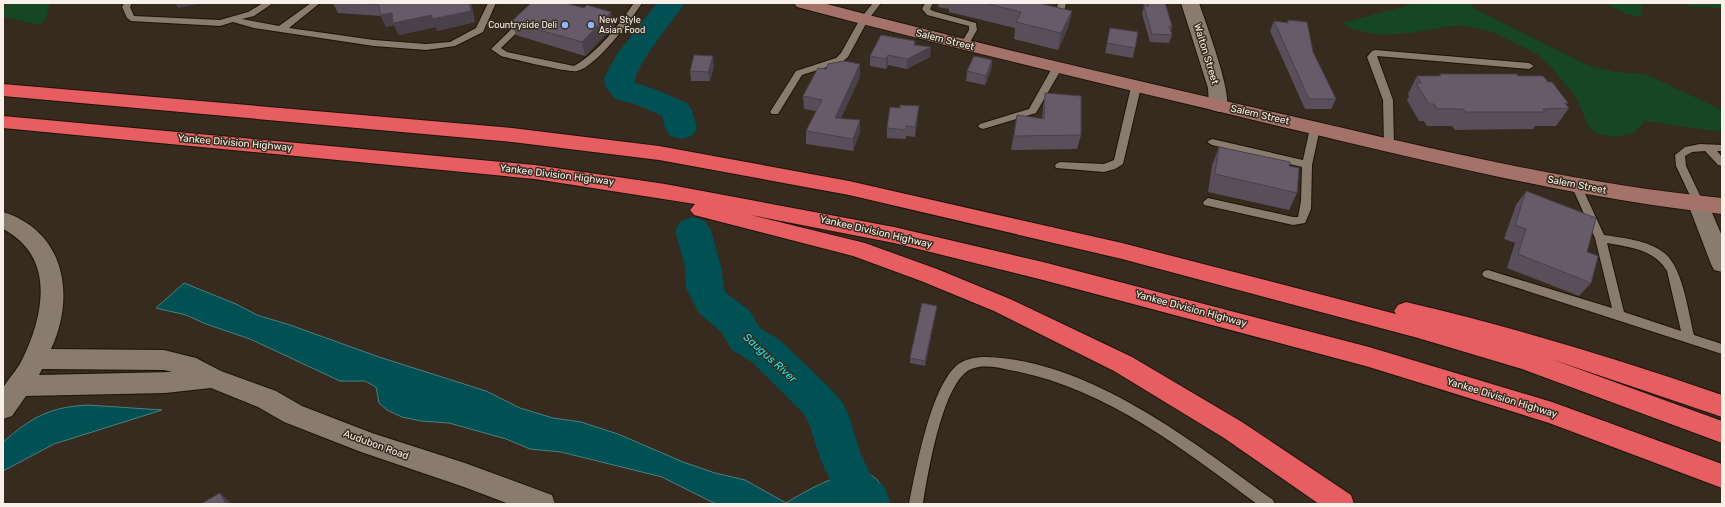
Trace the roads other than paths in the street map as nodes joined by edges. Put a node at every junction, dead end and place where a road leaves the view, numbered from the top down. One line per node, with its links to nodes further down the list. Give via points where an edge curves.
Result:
1 (128, 3): 14 (lane, via 126,7 131,18 220,23)
2 (269, 3): 14 (lane)
3 (316, 3): 15 (lane)
4 (492, 3): 15 (lane, via 480,30 452,44 426,47 374,44)
5 (543, 3): 6 (lane, via 495,49 504,54 575,69 589,61)
6 (638, 3)
7 (803, 3): 13 (main road, Salem Street)
8 (877, 3): 13 (lane)
9 (928, 3): 16 (lane, via 926,10 930,13 973,25 973,30)
10 (1062, 3): 12 (lane)
11 (1190, 3): 21 (street, Walton Street, via 1217,88)
12 (1059, 18)
13 (864, 19): 16 (main road, Salem Street); 22 (lane, via 840,60 799,73)
14 (235, 20): 15 (lane)
15 (281, 29)
16 (964, 45): 18 (main road, Salem Street)
17 (1529, 66): 27 (lane, via 1375,53 1372,57 1388,100)
18 (1058, 68): 19 (main road, Salem Street); 24 (lane, via 1033,111)
19 (1136, 87): 21 (main road, Salem Street); 32 (lane, via 1118,162 1104,168)
20 (3, 90): 40 (highway, via 512,135 659,153 849,188)
21 (1219, 106): 25 (main road, Salem Street)
22 (775, 112)
23 (3, 122): 33 (highway, Yankee Division Highway)
24 (983, 126)
25 (1315, 128): 27 (main road, Salem Street); 31 (lane)
26 (1212, 142): 31 (lane)
27 (1389, 145): 34 (main road, Salem Street)
28 (1708, 148): 29 (lane); 30 (lane); 36 (lane, via 1691,148 1680,155 1681,166)
29 (1722, 148)
30 (1722, 163)
31 (1307, 165): 35 (lane, via 1303,218 1299,221)
32 (1060, 166)
33 (554, 174): 52 (highway, Yankee Division Highway, via 665,191 902,237 1184,308 1369,357 1516,402); 56 (highway, via 857,249 1002,304 1123,364 1233,430)
34 (1576, 185): 36 (main road, Salem Street); 39 (lane)
35 (1208, 202)
36 (1699, 204): 37 (main road, Salem Street); 41 (street)
37 (1722, 206)
38 (3, 220): 46 (street, via 28,234 47,261 52,283 52,308 46,333)
39 (1600, 238): 43 (lane); 44 (lane, via 1645,247 1668,262)
40 (1122, 251): 49 (highway, via 1439,319 1576,356); 51 (highway, via 1316,301 1510,356)
41 (1722, 264)
42 (1488, 274): 43 (lane)
43 (1619, 315): 44 (lane)
44 (1689, 339): 45 (lane)
45 (1722, 349)
46 (35, 359): 47 (street, Audubon Road, via 164,360 196,368); 48 (street)
47 (212, 378): 48 (street, Audubon Road, via 165,382); 53 (street, Audubon Road, via 370,444 465,475)
48 (20, 386): 50 (street)
49 (1722, 406)
50 (3, 408)
51 (1722, 432)
52 (1722, 476)
53 (542, 504)
54 (916, 504): 55 (lane, via 931,435 951,383 961,369 973,363 986,361 1014,364 1045,372 1075,382 1107,398 1168,434)
55 (1268, 504)
56 (1341, 504)

